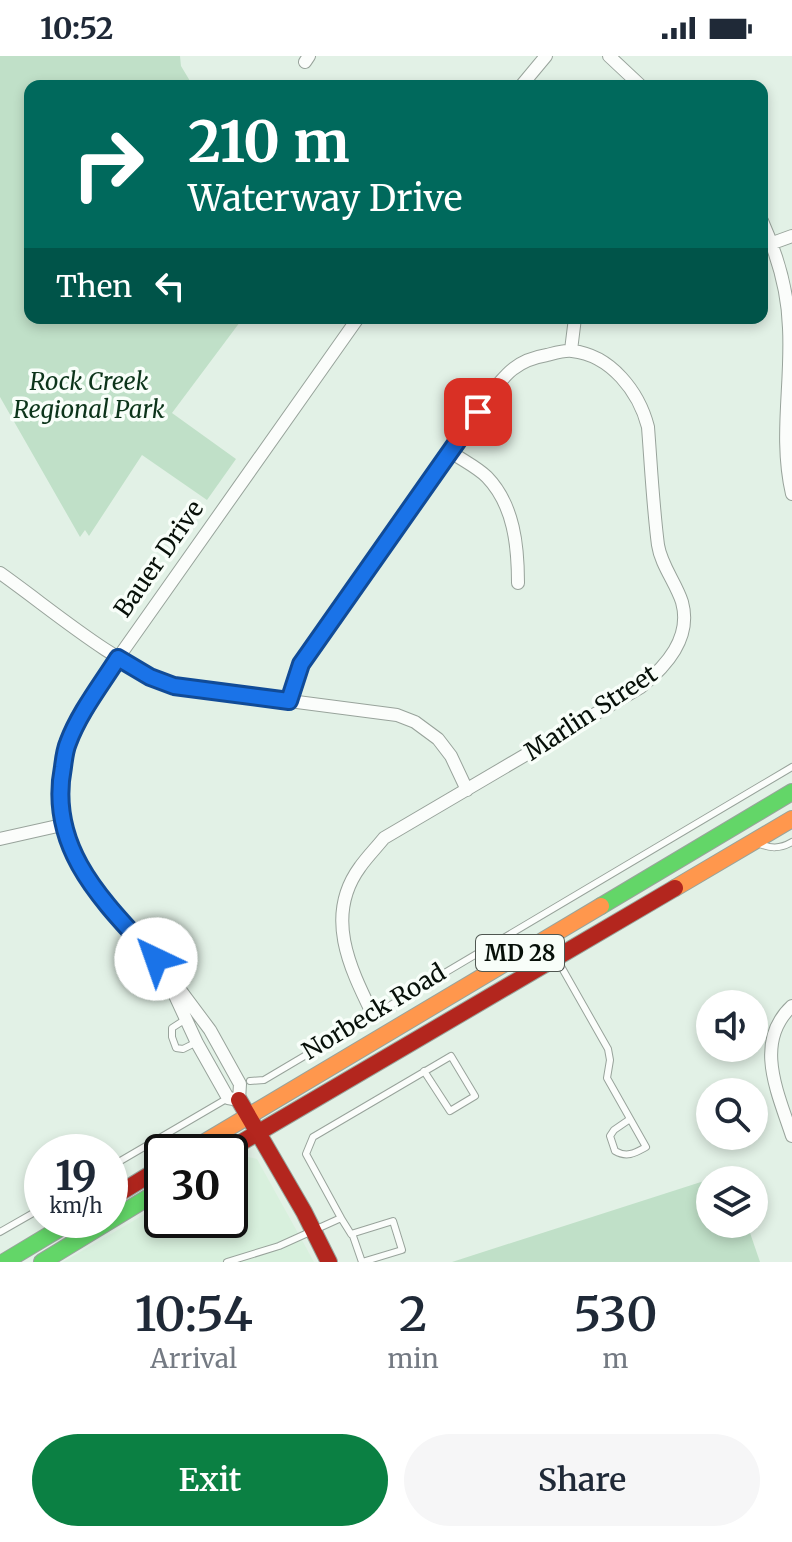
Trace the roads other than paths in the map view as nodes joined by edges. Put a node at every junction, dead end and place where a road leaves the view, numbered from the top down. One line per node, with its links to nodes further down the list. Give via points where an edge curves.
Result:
1 (546, 56): 3 (street)
2 (609, 56): 4 (street)
3 (526, 80)
4 (635, 80)
5 (792, 236): 7 (street)
6 (768, 238): 7 (street)
7 (770, 244): 12 (street, via 780,267 789,328 785,430)
8 (354, 324): 15 (street, Bauer Drive)
9 (574, 324): 10 (street)
10 (571, 350): 11 (street, via 513,368); 18 (street, Marlin Street, via 615,371 644,409 659,549 683,604 683,624 677,648 641,687)
11 (451, 452): 14 (street, via 486,476 503,501 515,536); 16 (street, via 301,664)
12 (792, 494)
13 (0, 573): 15 (street)
14 (518, 583)
15 (118, 658): 16 (street, via 174,686); 21 (street, Bauer Drive, via 67,744 60,783)
16 (289, 701): 18 (street, via 377,711 415,722 451,756)
17 (792, 767): 29 (lane, Norbeck Road)
18 (467, 790): 29 (street, Marlin Street, via 384,838 351,884 342,920 345,953)
19 (792, 792): 25 (main road, Norbeck Road / MD 28)
20 (792, 819): 23 (main road, Norbeck Road / MD 28)
21 (62, 825): 22 (street); 27 (street, Bauer Drive, via 84,875)
22 (0, 839)
23 (755, 841): 24 (lane, via 769,848); 26 (main road, Norbeck Road / MD 28)
24 (792, 842)
25 (545, 939): 26 (main road); 35 (main road, Norbeck Road / MD 28)
26 (557, 958): 36 (lane, via 608,1049 607,1078); 37 (main road, Norbeck Road / MD 28)
27 (160, 963): 30 (street, Bauer Drive); 33 (street, Bauer Drive)
28 (792, 1006): 39 (street, via 771,1043 771,1073)
29 (373, 1015): 33 (lane, Norbeck Road, via 264,1080)
30 (186, 1019): 31 (street, Bauer Drive); 31 (lane, via 172,1028 176,1048)
31 (197, 1042): 34 (street, Bauer Drive)
32 (424, 1071): 32 (lane, via 451,1056 475,1096 450,1111); 44 (lane, via 313,1137 306,1154)
33 (244, 1080): 34 (street, Bauer Drive)
34 (233, 1099): 35 (main road, Bauer Drive); 41 (lane)
35 (249, 1116): 37 (main road, Bauer Drive); 38 (main road, Norbeck Road / MD 28)
36 (630, 1119): 36 (lane, via 646,1147 623,1155 615,1151 610,1136)
37 (259, 1133): 40 (main road, Norbeck Road / MD 28); 45 (main road, Bauer Drive)
38 (218, 1134)
39 (792, 1136)
40 (248, 1139)
41 (128, 1157)
42 (144, 1200): 50 (main road)
43 (24, 1218): 46 (lane)
44 (341, 1218): 45 (lane); 47 (lane)
45 (315, 1230): 51 (lane); 52 (main road, Bauer Drive)
46 (0, 1232)
47 (351, 1234): 47 (lane, via 362,1262 402,1250 393,1221)
48 (44, 1238): 49 (main road)
49 (4, 1262)
50 (42, 1262)
51 (227, 1262)
52 (329, 1262)

